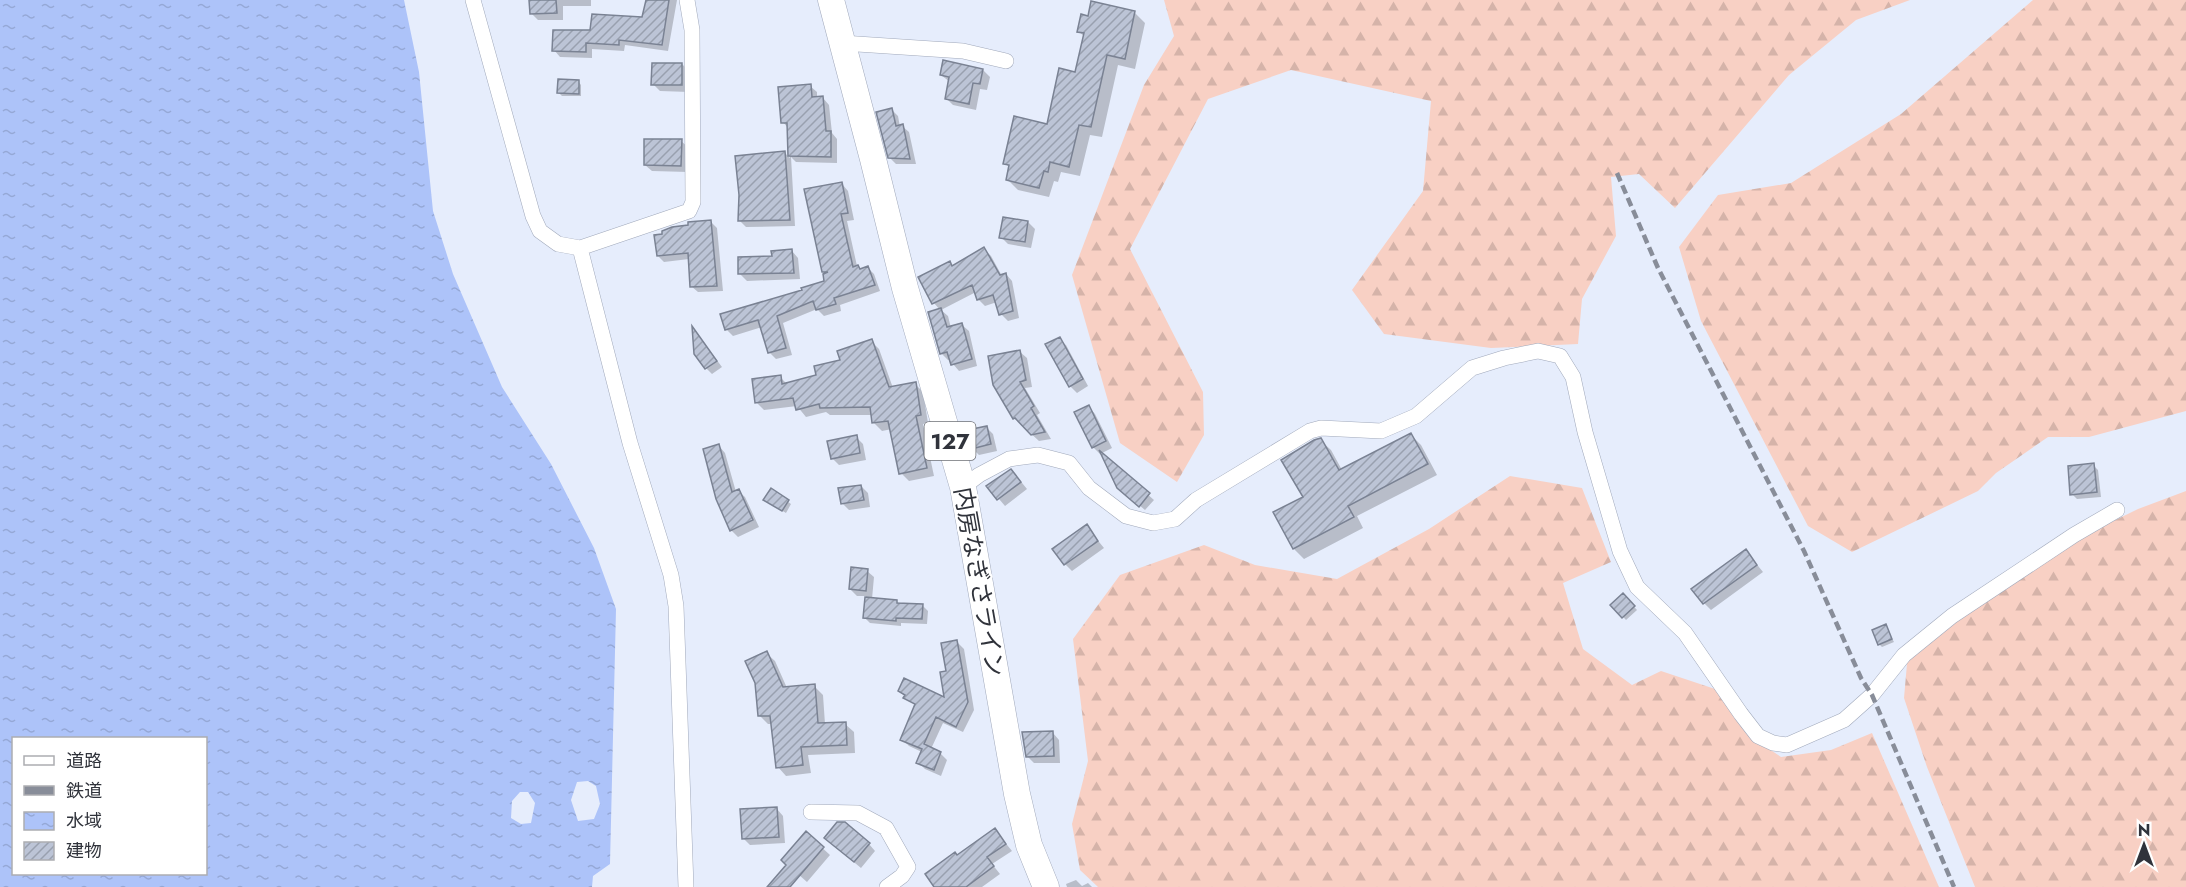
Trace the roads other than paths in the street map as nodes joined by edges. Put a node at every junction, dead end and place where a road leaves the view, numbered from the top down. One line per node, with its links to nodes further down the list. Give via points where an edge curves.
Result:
1 (473, 0): 6 (street, via 540,231 558,244)
2 (687, 0): 6 (street, via 692,30 693,202 689,210)
3 (831, 0): 4 (highway, 内房なぎさライン / 127)
4 (842, 43): 5 (street, via 963,51); 7 (highway, 内房なぎさライン / 127, via 905,288)
5 (1006, 62)
6 (579, 248): 11 (street, via 630,443 671,575 676,606)
7 (963, 487): 8 (street, via 1009,459 1038,455 1069,463 1089,488 1126,516 1153,523 1175,519 1196,500 1310,431 1381,431 1416,416 1472,368 1538,351 1560,356 1573,377 1620,551 1637,587 1685,633 1758,736 1787,745 1844,720 1872,695 1904,655 1952,616); 10 (highway, 内房なぎさライン / 127, via 1017,794)
8 (2117, 510)
9 (811, 812): 12 (street, via 858,813 886,828 908,867)
10 (1041, 885)
11 (686, 887)
12 (887, 887)

